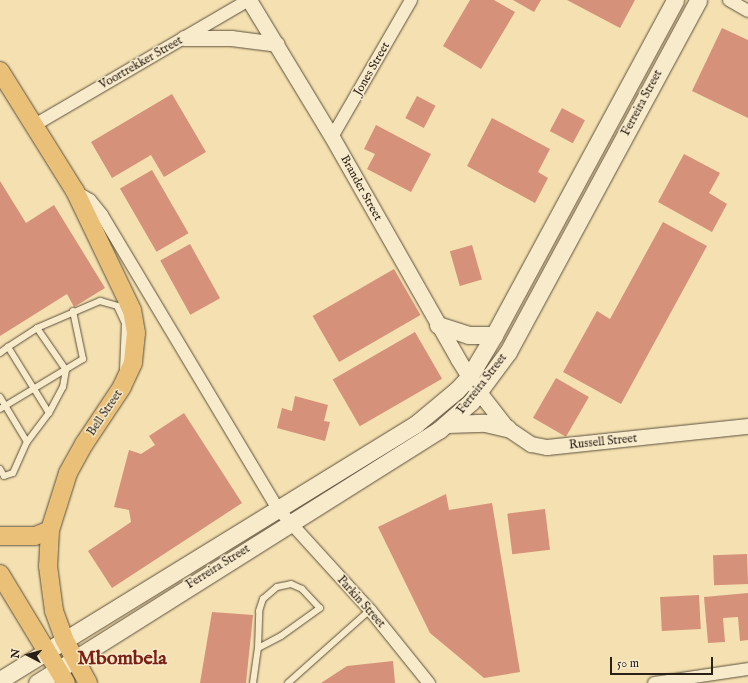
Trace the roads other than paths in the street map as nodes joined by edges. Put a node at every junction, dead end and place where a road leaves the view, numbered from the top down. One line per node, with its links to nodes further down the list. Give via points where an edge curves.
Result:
1 (249, 0): 7 (street, Voortrekker Street); 8 (street, Brander Street)
2 (411, 0): 11 (street, Jones Street)
3 (675, 0): 16 (main road, Ferreira Street)
4 (698, 0): 23 (main road, Ferreira Street, via 508,352)
5 (729, 0): 6 (street)
6 (748, 11)
7 (184, 38): 8 (street, via 231,38); 10 (street, Voortrekker Street)
8 (277, 44): 11 (street, Brander Street)
9 (0, 71): 10 (main road, Bell Street)
10 (33, 126): 12 (main road, Bell Street)
11 (332, 137): 14 (street, Brander Street)
12 (75, 191): 21 (main road, Bell Street, via 132,310 136,333 133,363); 32 (street, Bell Street, via 90,200 102,215)
13 (73, 311): 15 (lane); 19 (lane, via 83,359); 21 (lane, via 100,301 117,306 125,323)
14 (438, 325): 16 (main road, via 468,334); 20 (street, Brander Street)
15 (37, 328): 17 (lane); 19 (lane)
16 (494, 335): 20 (main road, Ferreira Street)
17 (8, 347): 18 (lane); 22 (lane)
18 (0, 353)
19 (66, 370): 22 (lane); 26 (lane, via 63,387)
20 (469, 377): 23 (street, Brander Street); 32 (main road, Ferreira Street, via 416,424)
21 (122, 387): 34 (main road, Bell Street, via 68,473)
22 (34, 389): 25 (lane); 26 (lane)
23 (479, 392): 27 (main road, Ferreira Street); 29 (street, Russell Street)
24 (0, 397): 25 (lane)
25 (3, 408): 30 (lane)
26 (49, 413): 30 (lane)
27 (447, 424): 29 (main road, via 485,424); 33 (main road, Ferreira Street)
28 (748, 426): 29 (street, Russell Street, via 547,447 532,444)
29 (507, 428)
30 (27, 442): 31 (lane, via 13,473 4,476)
31 (0, 469)
32 (278, 508): 33 (street, Bell Street); 36 (main road, Ferreira Street)
33 (289, 523): 38 (main road, Ferreira Street); 39 (street, Parkin Street)
34 (50, 530): 35 (main road, via 35,536); 40 (main road, Bell Street, via 50,592)
35 (0, 536)
36 (194, 560): 38 (main road); 40 (main road, Ferreira Street)
37 (0, 574): 42 (main road)
38 (204, 576): 43 (main road, Ferreira Street)
39 (370, 610): 51 (lane); 52 (street, Parkin Street)
40 (64, 639): 42 (main road, Ferreira Street); 43 (main road, Bell Street)
41 (258, 648): 41 (lane, via 263,599 277,586 291,584 302,589 320,608 281,636); 50 (lane)
42 (46, 650): 45 (main road); 46 (main road, Ferreira Street)
43 (74, 659): 45 (main road, Ferreira Street); 49 (main road, Bell Street)
44 (748, 669): 47 (street)
45 (62, 676): 48 (main road, Ferreira Street)
46 (0, 680)
47 (674, 682): 53 (street)
48 (37, 683)
49 (88, 683)
50 (253, 683)
51 (288, 683)
52 (429, 683)
53 (654, 683)

